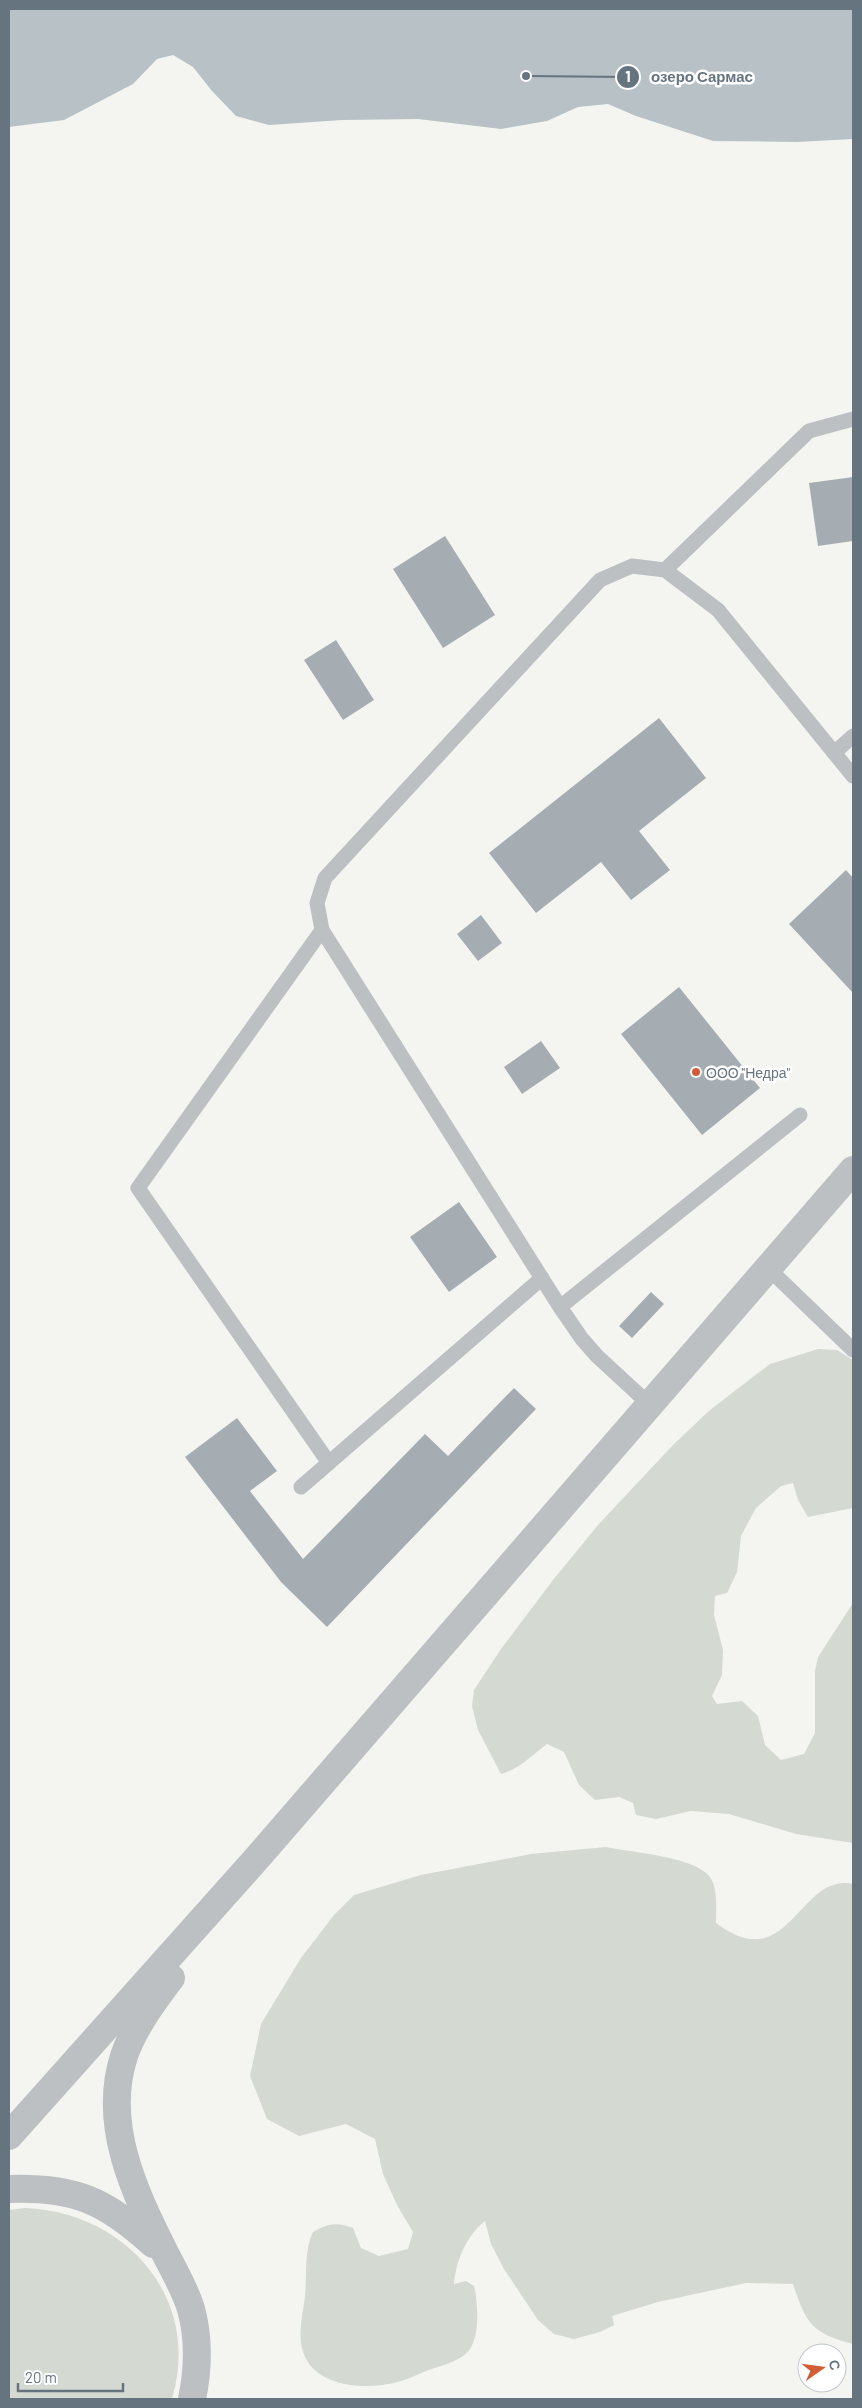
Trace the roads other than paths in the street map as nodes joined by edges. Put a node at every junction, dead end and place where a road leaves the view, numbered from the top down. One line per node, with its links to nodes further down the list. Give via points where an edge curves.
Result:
1 (853, 419): 2 (lane, via 809,431)
2 (665, 570): 4 (lane, via 718,610); 6 (lane, via 632,566 600,580 325,878 317,903)
3 (853, 736): 4 (lane)
4 (834, 752): 5 (lane)
5 (853, 776)
6 (322, 930): 10 (lane); 14 (lane, via 138,1188)
7 (800, 1115): 11 (lane)
8 (853, 1170): 9 (street)
9 (769, 1270): 12 (lane); 13 (street)
10 (542, 1278): 11 (lane); 14 (lane)
11 (560, 1307): 13 (lane, via 597,1356)
12 (853, 1350)
13 (650, 1405): 16 (street)
14 (328, 1463): 15 (lane)
15 (301, 1487)
16 (258, 1857): 17 (street); 19 (street, via 144,2015 124,2055 119,2080 118,2120 130,2180)
17 (9, 2136)
18 (9, 2189): 19 (street, via 41,2188 73,2194 100,2204 128,2220 149,2240)
19 (176, 2276): 20 (street, via 190,2309 197,2340)
20 (192, 2399)

